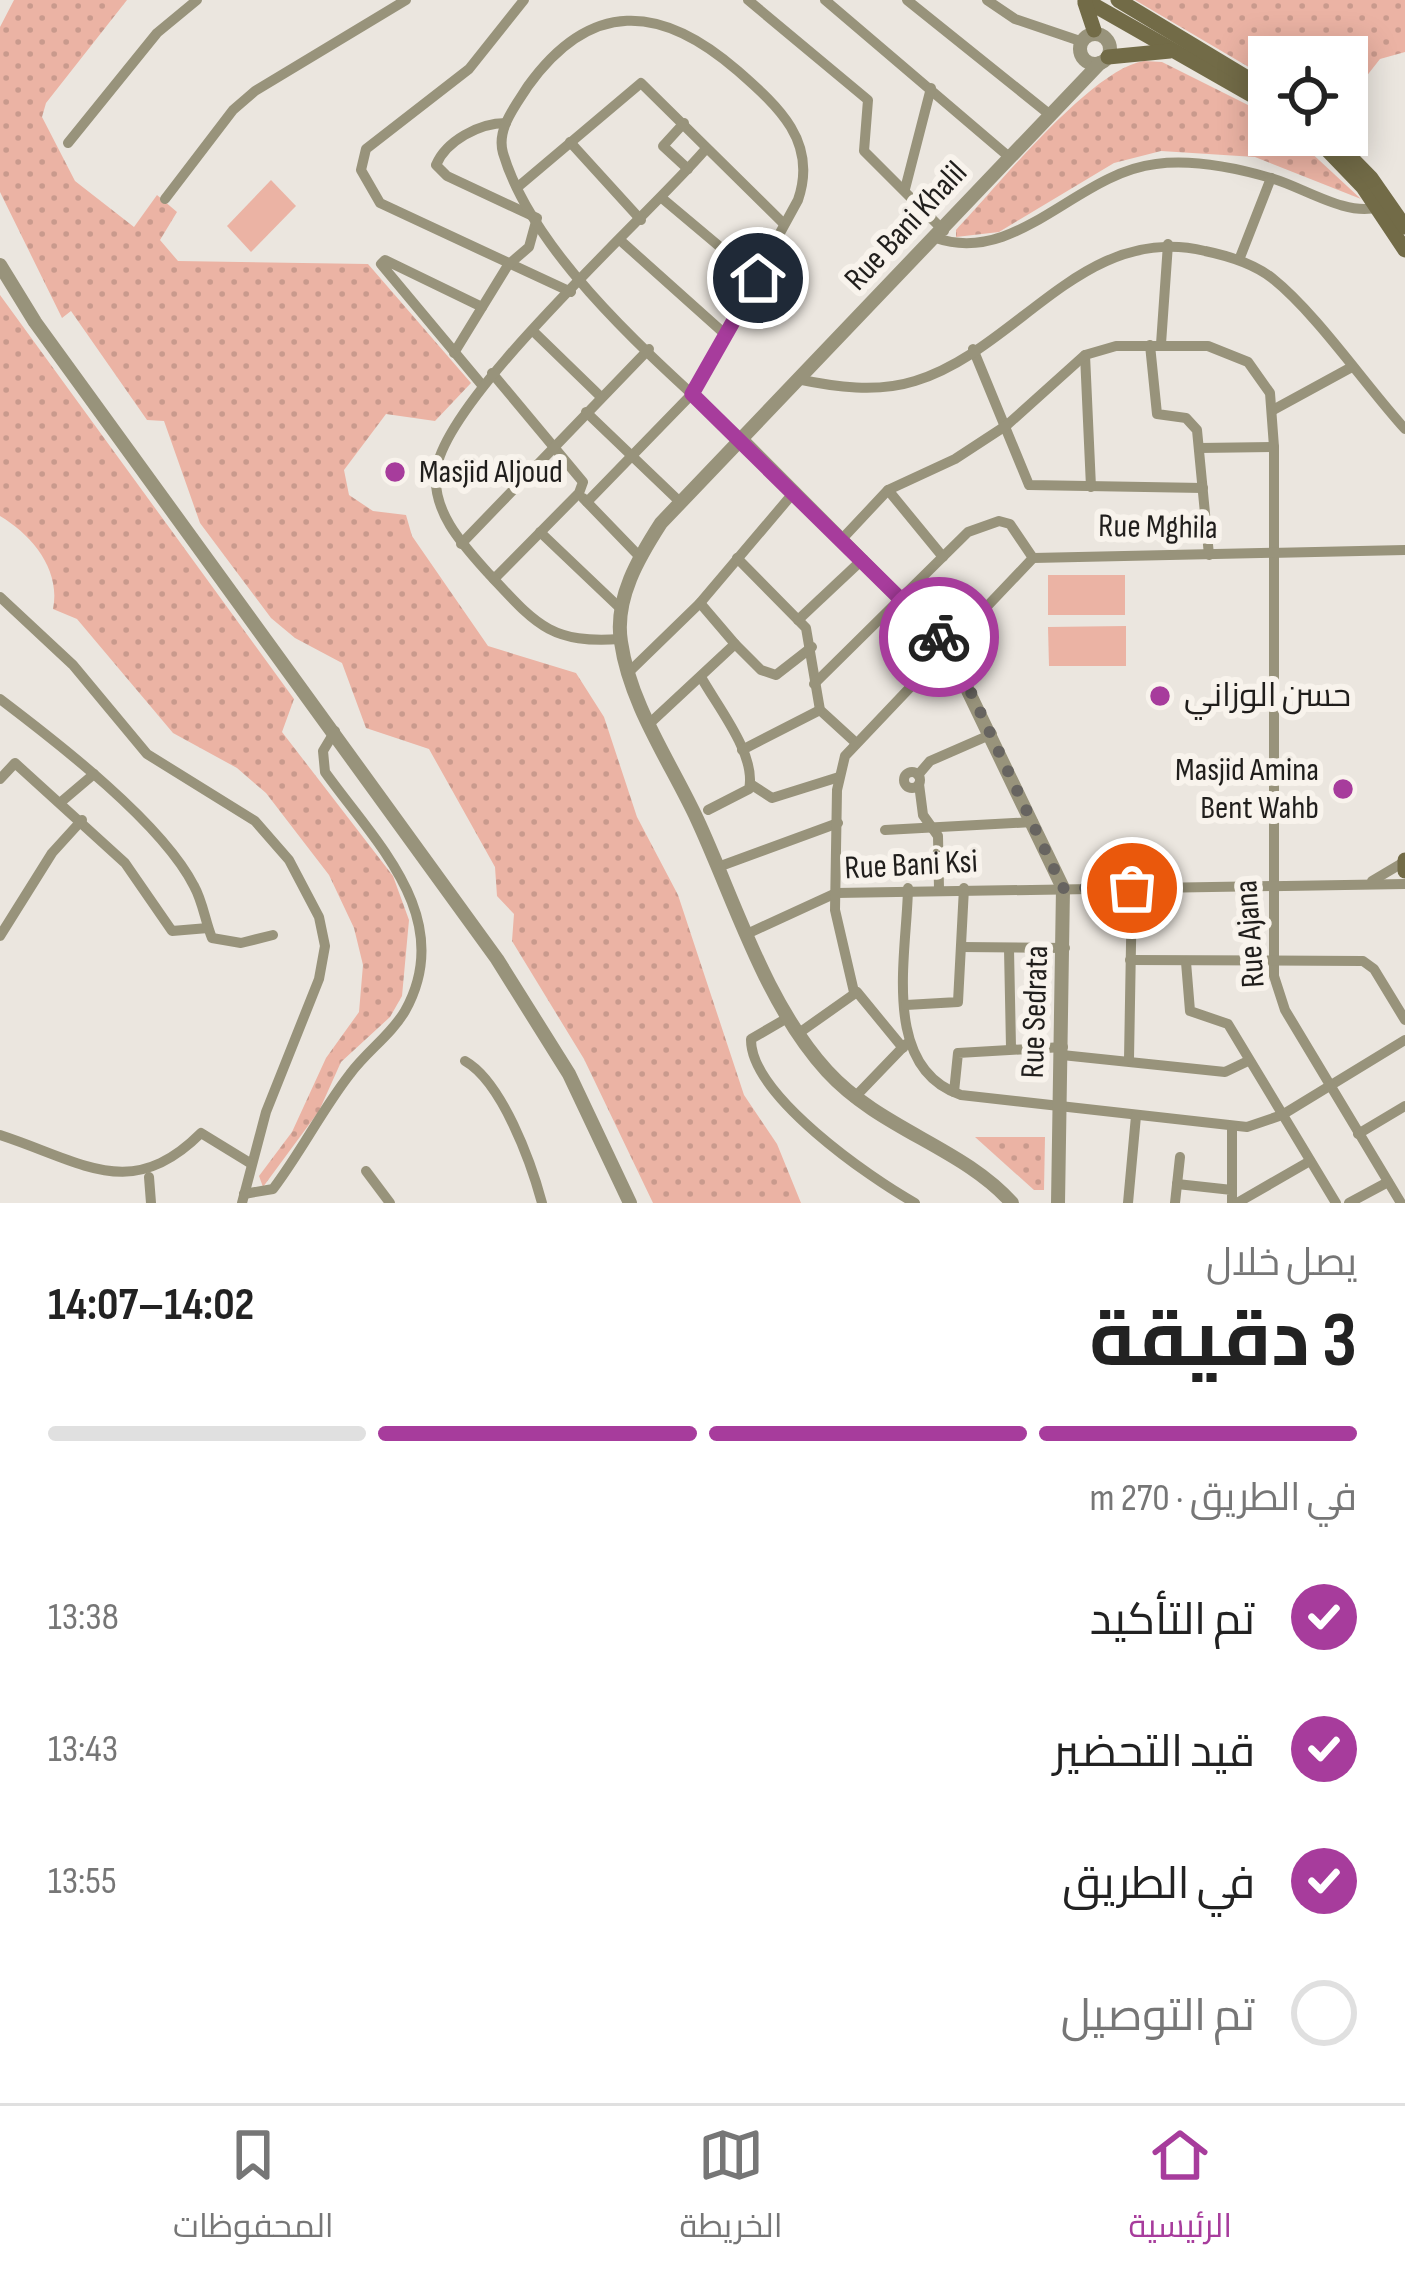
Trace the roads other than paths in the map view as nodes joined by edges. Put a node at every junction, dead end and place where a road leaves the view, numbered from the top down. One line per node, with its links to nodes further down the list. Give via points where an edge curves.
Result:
1 (197, 0): 21 (street, via 157,33)
2 (406, 0): 30 (street, via 255,91)
3 (524, 0): 43 (street, via 469,69 366,148 360,162 380,203)
4 (748, 0): 29 (street, via 868,100 864,151)
5 (825, 0): 15 (street)
6 (907, 0): 17 (street)
7 (987, 0): 10 (street, via 1015,19)
8 (1084, 0): 9 (main road); 10 (main road)
9 (1122, 10): 10 (street); 11 (main road); 12 (street, Rue Bani Khalil); 13 (main road)
10 (1087, 41): 12 (street); 12 (street, via 1105,38); 14 (street)
11 (1178, 51): 12 (main road); 16 (main road)
12 (1106, 57): 14 (street, Rue Bani Khalil)
13 (1248, 79)
14 (1079, 85): 17 (street, Rue Bani Khalil)
15 (931, 88): 23 (street); 29 (street)
16 (1248, 93)
17 (1049, 113): 23 (street, Rue Bani Khalil)
18 (506, 123): 28 (street, via 503,153); 33 (street, via 446,147 436,165); 35 (street, via 569,40 608,18 643,14 689,31 788,119 805,172)
19 (684, 124): 20 (street, via 638,83); 22 (street); 26 (street, via 663,148)
20 (570, 142): 28 (street); 34 (street)
21 (68, 143)
22 (704, 151): 26 (street); 35 (street)
23 (1008, 155): 37 (street, Rue Bani Khalil)
24 (1331, 156): 32 (main road)
25 (1350, 156): 36 (main road)
26 (688, 169): 31 (street)
27 (1271, 178): 32 (street, via 1360,211); 37 (street, via 1153,164 1094,185 995,241 957,245); 41 (street)
28 (519, 186): 33 (street)
29 (905, 189): 37 (street)
30 (165, 199)
31 (663, 199): 34 (street); 44 (street)
32 (1378, 207): 40 (main road)
33 (537, 218): 43 (street, via 529,247); 45 (street)
34 (641, 220): 38 (street)
35 (784, 224): 44 (street)
36 (1405, 227)
37 (940, 234): 56 (street, Rue Bani Khalil)
38 (621, 241): 45 (street); 48 (street)
39 (1168, 244): 41 (street); 49 (street); 51 (street, via 1085,270)
40 (1405, 250)
41 (1239, 260): 54 (street, via 1286,292)
42 (0, 265): 102 (street)
43 (508, 265): 45 (street); 46 (street)
44 (758, 278): 48 (street)
45 (575, 288): 47 (street); 50 (street, Rue Sedrata)
46 (482, 307): 52 (street); 52 (street, via 382,261)
47 (532, 332): 55 (street); 59 (street)
48 (726, 335): 58 (street)
49 (1155, 344): 53 (street); 60 (street, via 1208,346 1248,362 1264,379); 67 (street, via 1157,414 1194,422)
50 (649, 350): 58 (street, Rue Sedrata); 59 (street)
51 (973, 350): 56 (street, via 896,385); 62 (street)
52 (454, 353): 57 (street)
53 (1085, 355): 62 (street); 69 (street)
54 (1350, 368): 60 (street); 63 (street)
55 (492, 374): 57 (street); 65 (street)
56 (797, 379): 64 (street, Rue Bani Khalil)
57 (482, 385): 77 (street, via 435,474 437,498)
58 (692, 394): 64 (street, Rue Sedrata); 68 (street)
59 (601, 397): 61 (street)
60 (1273, 410): 66 (street, Rue Ajana)
61 (586, 412): 65 (street); 68 (street)
62 (1007, 425): 69 (street, via 1029,485); 71 (street)
63 (1405, 429)
64 (740, 438): 72 (street, Rue Sedrata); 74 (street, Rue Bani Khalil)
65 (556, 443): 73 (street, via 582,478); 77 (street)
66 (1274, 447): 67 (street); 81 (street, Rue Ajana)
67 (1199, 448): 70 (street)
68 (632, 454): 73 (street); 74 (street)
69 (1091, 487): 70 (street)
70 (1203, 488): 79 (street)
71 (888, 490): 76 (street); 82 (street)
72 (795, 491): 76 (street, Rue Sedrata); 83 (street)
73 (583, 498): 75 (street); 80 (street)
74 (680, 502): 80 (street, Rue Bani Khalil)
75 (540, 532): 86 (street); 90 (street)
76 (842, 538): 85 (street, Rue Sedrata)
77 (461, 544): 86 (street)
78 (1405, 550): 81 (street, Rue Mghila)
79 (1209, 555): 81 (street, Rue Mghila); 84 (street, Rue Mghila)
80 (639, 556): 90 (street, Rue Bani Khalil)
81 (1274, 556): 121 (street, Rue Ajana)
82 (943, 557): 84 (street, via 968,532 999,521 1017,529); 88 (street)
83 (737, 558): 89 (street); 91 (street)
84 (1033, 558): 94 (street)
85 (863, 559): 88 (street, Rue Sedrata); 91 (street)
86 (494, 579): 92 (street, via 551,634)
87 (0, 597): 163 (street, via 73,664 158,764 255,821 289,860 319,917 319,980)
88 (904, 600): 94 (street, Rue Sedrata); 98 (street)
89 (700, 603): 93 (street); 96 (street)
90 (622, 610): 92 (street, Rue Bani Khalil)
91 (798, 620): 95 (street)
92 (620, 639): 96 (street, Rue Bani Khalil)
93 (735, 644): 95 (street, via 776,675); 97 (street)
94 (946, 645): 103 (street, Rue Sedrata); 104 (street)
95 (812, 647): 98 (street)
96 (629, 672): 101 (street, Rue Bani Khalil)
97 (701, 677): 101 (street); 105 (street)
98 (814, 684): 100 (street)
99 (0, 699): 106 (street)
100 (820, 710): 104 (street); 105 (street)
101 (649, 724): 118 (street, Rue Bani Khalil)
102 (334, 731): 168 (street, via 323,751 326,772 412,893 420,933 416,980 398,1022 352,1072 273,1189); 173 (street, via 522,997)
103 (992, 734): 113 (street, Rue Sedrata); 115 (street, via 930,761 918,779)
104 (855, 742): 107 (street)
105 (742, 750): 109 (street)
106 (94, 774): 110 (street); 129 (street, via 184,868)
107 (839, 776): 109 (street, via 772,798); 114 (street)
108 (0, 779): 110 (street, via 15,763)
109 (752, 785): 111 (street)
110 (62, 802): 112 (street)
111 (708, 810)
112 (82, 820): 129 (street, via 141,882 172,931); 132 (street)
113 (1033, 822): 115 (street); 124 (street, Rue Sedrata)
114 (838, 823): 118 (street); 128 (street)
115 (932, 826): 116 (street); 126 (street)
116 (885, 830)
117 (1405, 861): 119 (main road); 120 (street, Rue Bani Ksi)
118 (718, 867): 130 (street, Rue Bani Khalil)
119 (1405, 871)
120 (1372, 881): 121 (street, Rue Bani Ksi); 122 (street, Rue Bani Ksi)
121 (1272, 884): 125 (street, Rue Bani Ksi); 138 (street, Rue Ajana)
122 (1405, 884)
123 (908, 888): 126 (street, Rue Bani Ksi); 128 (street, Rue Bani Ksi); 140 (street)
124 (1063, 888): 125 (street, Rue Bani Ksi); 127 (street, Rue Bani Ksi); 134 (street, Rue Sedrata)
125 (1132, 888): 136 (street)
126 (938, 889): 127 (street, Rue Bani Ksi)
127 (964, 889): 133 (street)
128 (836, 893): 130 (street, Rue Bani Ksi); 139 (street)
129 (208, 928): 131 (street, via 220,942)
130 (749, 933): 141 (street, Rue Bani Khalil)
131 (273, 935)
132 (0, 936)
133 (961, 947): 135 (street); 140 (street, via 958,1002)
134 (1065, 948): 135 (street); 147 (street, Rue Sedrata)
135 (1009, 949): 146 (street)
136 (1130, 960): 137 (street); 148 (street)
137 (1186, 962): 138 (street); 150 (street, via 1190,1011 1228,1024)
138 (1272, 962): 142 (street, via 1368,963); 151 (street, Rue Ajana, via 1285,1010)
139 (854, 992): 143 (street); 145 (street)
140 (906, 1005): 145 (street)
141 (789, 1017): 143 (street, Rue Bani Khalil); 174 (street, via 751,1039 769,1078 855,1166)
142 (1405, 1020)
143 (799, 1034): 153 (street, Rue Bani Khalil)
144 (1405, 1040): 151 (street)
145 (905, 1045): 152 (street); 153 (street)
146 (1010, 1047): 147 (street); 152 (street, via 958,1053)
147 (1062, 1051): 148 (street); 155 (street, Rue Sedrata)
148 (1129, 1059): 150 (street, via 1225,1072)
149 (465, 1061): 172 (street, via 490,1082 520,1136)
150 (1248, 1061): 156 (street)
151 (1329, 1086): 156 (street); 159 (street, Rue Ajana)
152 (954, 1092): 155 (street)
153 (854, 1098): 175 (street, Rue Bani Khalil)
154 (1405, 1106): 159 (street)
155 (1060, 1107): 157 (street); 176 (street, Rue Sedrata)
156 (1282, 1115): 158 (street); 162 (street)
157 (1136, 1116): 158 (street); 177 (street)
158 (1232, 1128): 169 (street)
159 (1358, 1134): 166 (street, Rue Ajana)
160 (0, 1135): 165 (street, via 90,1170)
161 (1180, 1157): 167 (street)
162 (1310, 1161): 169 (street); 179 (street)
163 (250, 1163): 165 (street, via 201,1133); 168 (street)
164 (366, 1171): 171 (street)
165 (148, 1177): 170 (street)
166 (1388, 1181): 180 (street); 181 (street, Rue Ajana)
167 (1178, 1184): 169 (street); 178 (street)
168 (243, 1198)
169 (1234, 1199)
170 (151, 1203)
171 (389, 1203)
172 (542, 1203)
173 (630, 1203)
174 (915, 1203)
175 (1012, 1203)
176 (1058, 1203)
177 (1128, 1203)
178 (1175, 1203)
179 (1336, 1203)
180 (1349, 1203)
181 (1401, 1203)

